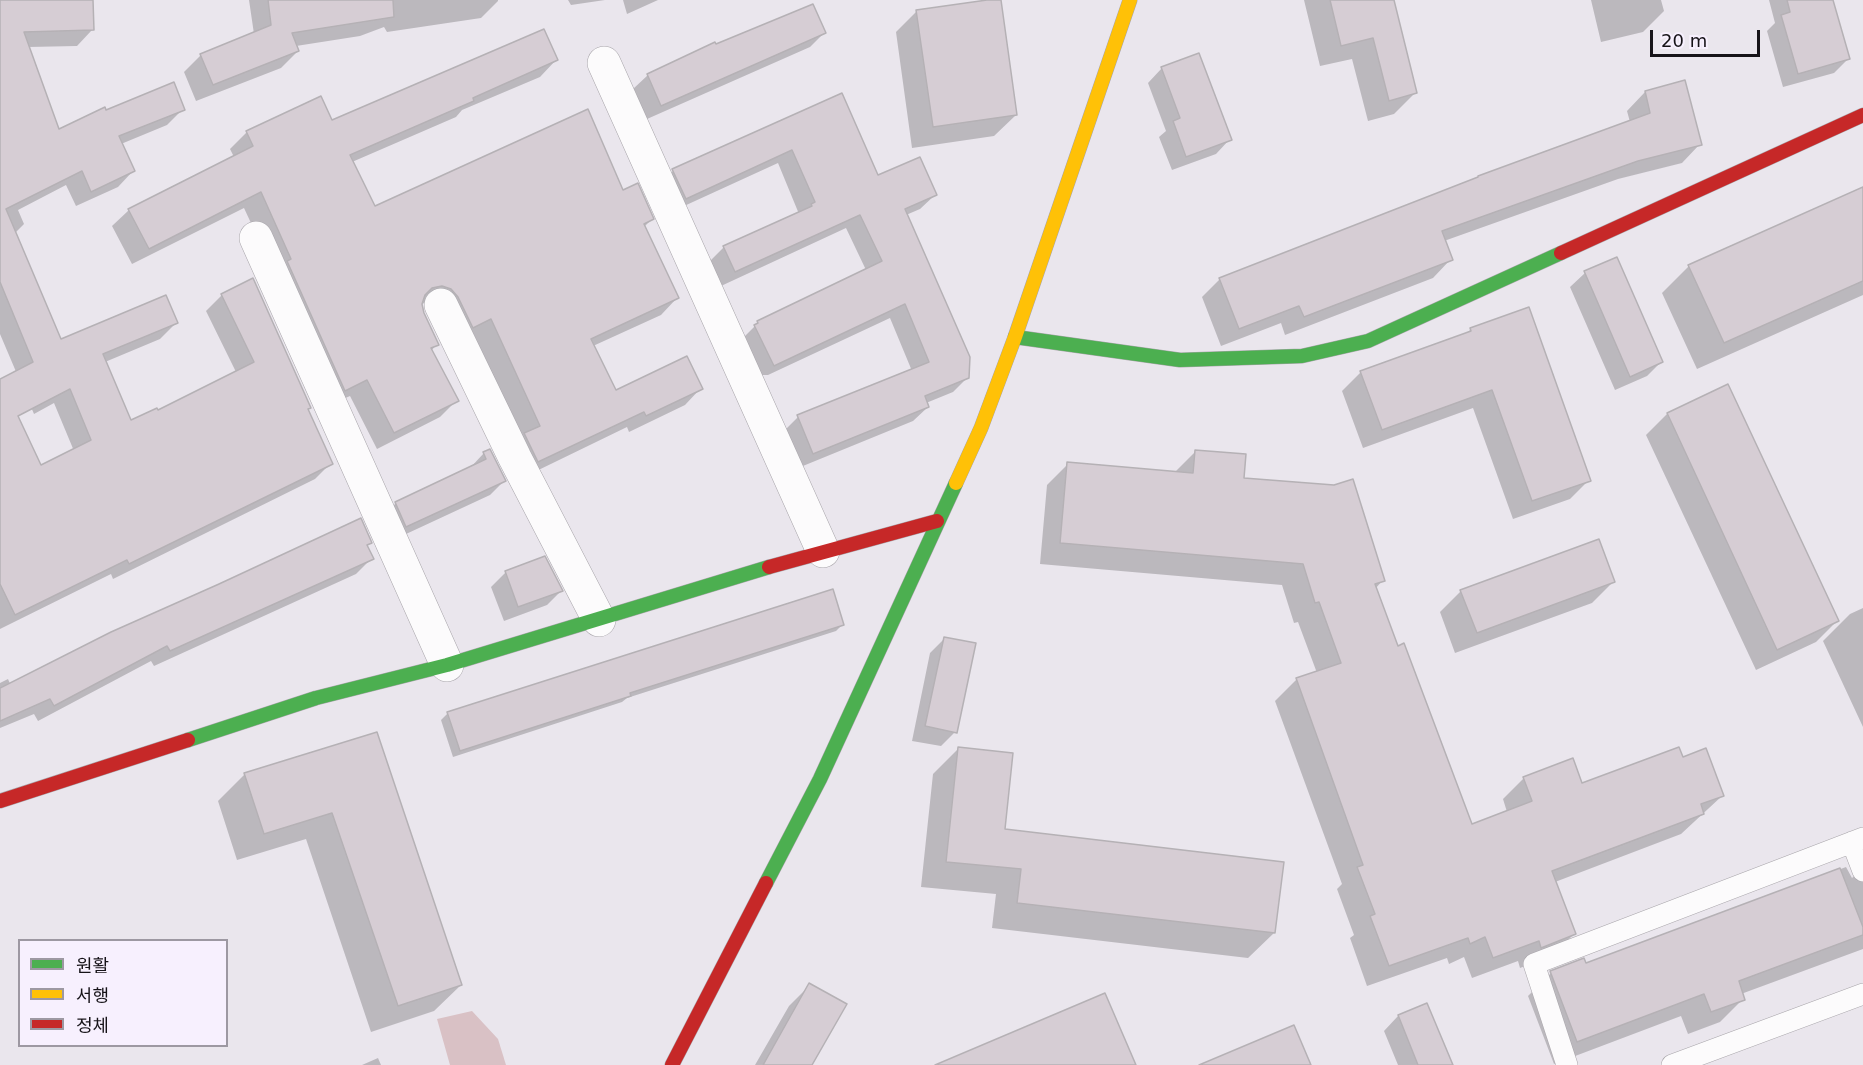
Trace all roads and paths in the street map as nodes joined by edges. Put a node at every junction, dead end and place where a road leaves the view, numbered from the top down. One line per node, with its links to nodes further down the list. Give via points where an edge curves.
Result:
1 (1130, 0): 6 (street)
2 (604, 63): 8 (street)
3 (1863, 115): 6 (street, via 1368,341 1302,356 1180,360)
4 (256, 238): 10 (street)
5 (441, 305): 9 (street)
6 (1015, 337): 7 (street, via 981,428)
7 (937, 522): 8 (street); 15 (street, via 820,779)
8 (823, 551): 9 (street)
9 (600, 620): 10 (street)
10 (447, 665): 11 (street, via 316,698)
11 (0, 801)
12 (1858, 840): 13 (lane); 16 (lane, via 1534,964)
13 (1863, 871)
14 (1863, 994): 17 (lane)
15 (672, 1065)
16 (1567, 1065)
17 (1672, 1065)

